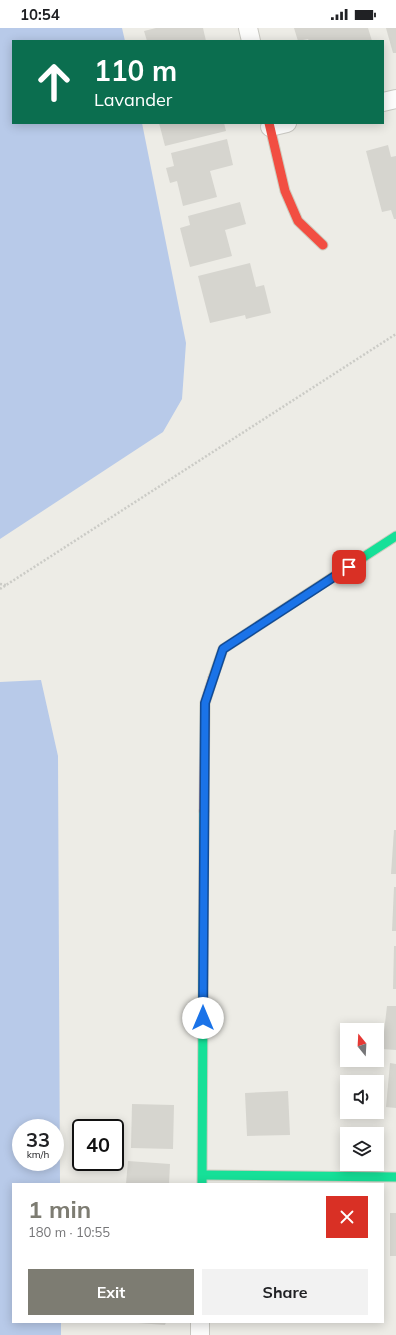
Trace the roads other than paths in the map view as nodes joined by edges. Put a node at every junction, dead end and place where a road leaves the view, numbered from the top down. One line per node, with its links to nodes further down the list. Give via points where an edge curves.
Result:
1 (248, 28): 2 (street)
2 (251, 40)
3 (396, 99): 4 (street)
4 (384, 102)
5 (275, 124): 6 (street, via 285,192 298,221)
6 (323, 245)
7 (396, 536): 9 (street, via 223,649 205,703)
8 (396, 1177): 9 (street)
9 (203, 1179)
10 (200, 1323): 11 (street)
11 (200, 1335)

